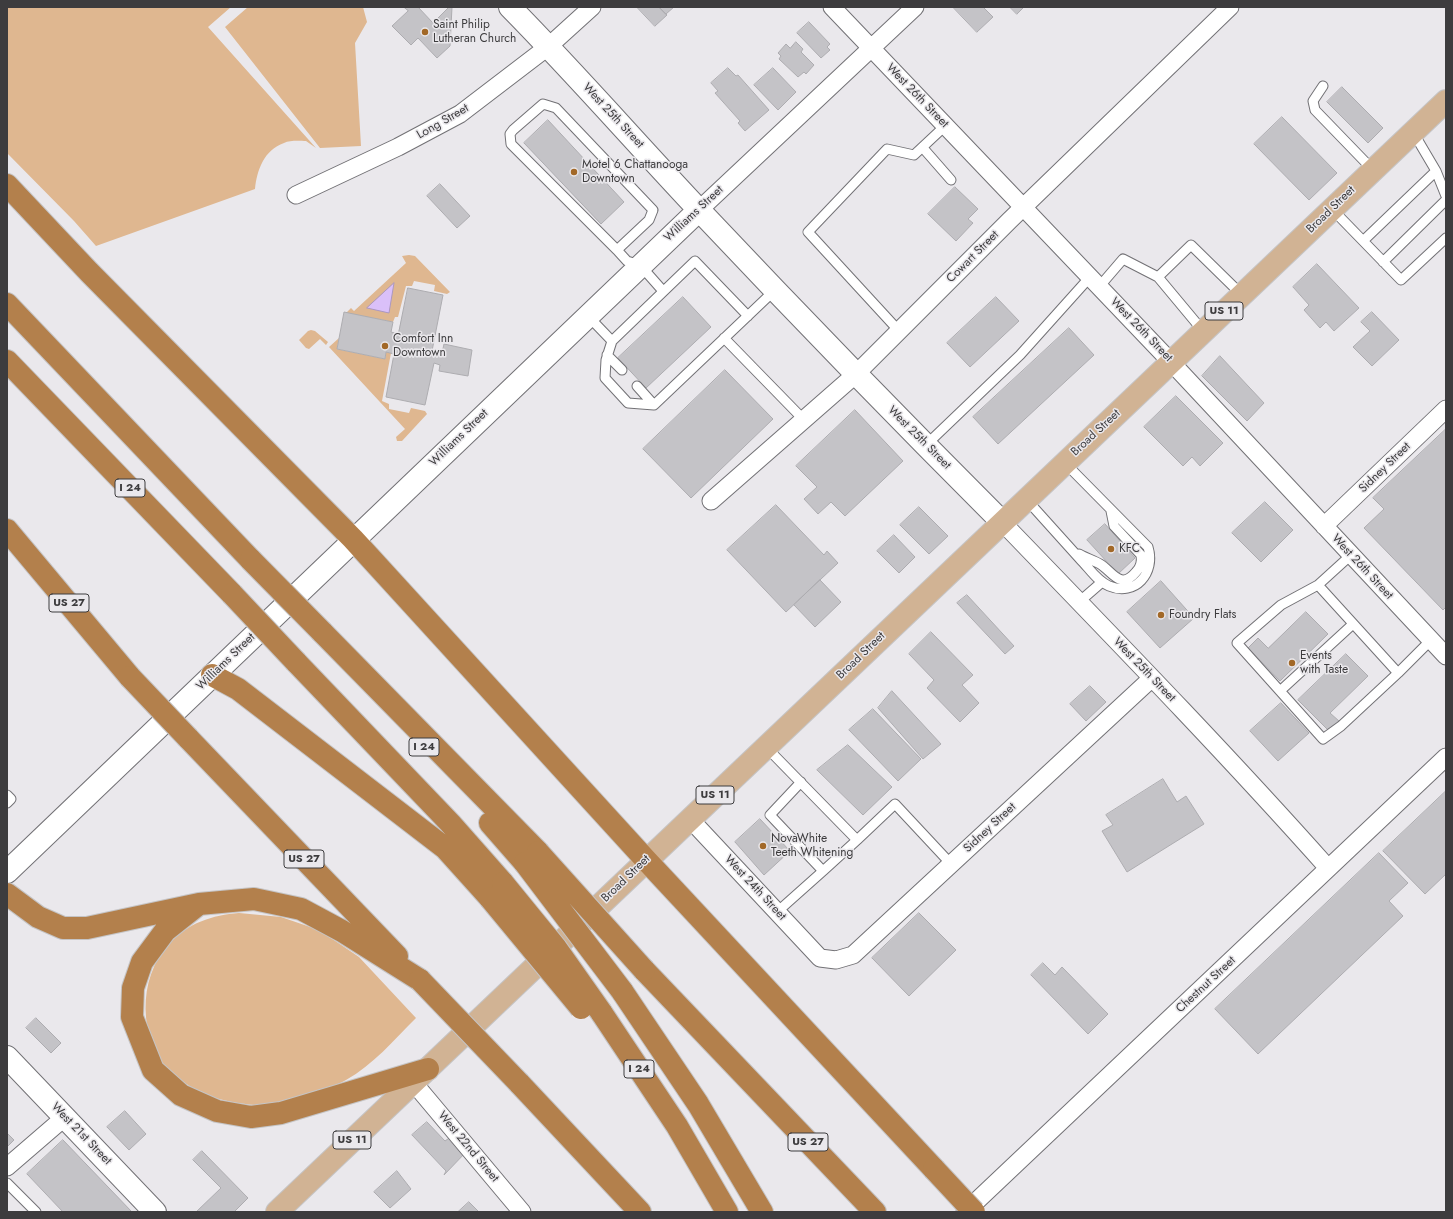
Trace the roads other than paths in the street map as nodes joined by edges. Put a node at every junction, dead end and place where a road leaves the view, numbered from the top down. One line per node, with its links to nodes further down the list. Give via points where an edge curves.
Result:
1 (510, 7): 6 (street, West 25th Street)
2 (592, 7): 6 (street, Long Street)
3 (832, 7): 7 (street, West 26th Street)
4 (915, 7): 7 (street, Williams Street)
5 (1230, 7): 20 (street, Cowart Street)
6 (549, 46): 17 (street, Long Street, via 460,114 398,147); 22 (street, West 25th Street)
7 (872, 48): 10 (street, West 26th Street); 22 (street, Williams Street)
8 (1323, 86): 13 (lane, via 1313,101 1315,110)
9 (1446, 101): 11 (main road, Broad Street / US 11)
10 (945, 126): 12 (lane); 20 (street, West 26th Street)
11 (1413, 132): 13 (main road, Broad Street / US 11); 14 (lane)
12 (923, 148): 15 (lane); 36 (lane, via 914,155 887,149 808,232)
13 (1373, 170): 21 (main road, Broad Street / US 11)
14 (1436, 171): 18 (lane); 24 (lane)
15 (951, 180)
16 (7, 185): 57 (highway, via 89,272)
17 (296, 194)
18 (1446, 196)
19 (1446, 200): 26 (lane)
20 (1023, 207): 29 (street, West 26th Street); 36 (street, Cowart Street)
21 (1332, 209): 24 (lane); 32 (main road, Broad Street / US 11)
22 (699, 210): 27 (street, Williams Street); 30 (street, West 25th Street)
23 (1446, 238): 26 (lane, via 1401,280)
24 (1363, 241): 26 (lane)
25 (617, 250): 25 (lane, via 649,220 653,210 556,108 543,104 510,134 511,144); 27 (lane, via 627,261)
26 (1383, 262)
27 (640, 265): 31 (lane); 34 (street, Williams Street)
28 (1158, 277): 29 (lane, via 1123,259); 32 (lane, via 1191,245); 37 (lane)
29 (1095, 282): 42 (street, West 26th Street); 49 (lane)
30 (775, 290): 35 (lane); 44 (street, West 25th Street)
31 (663, 292): 35 (lane, via 695,261); 39 (lane)
32 (1242, 295): 37 (main road, Broad Street / US 11)
33 (7, 304): 77 (highway, US 27, bridge, via 322,632)
34 (587, 315): 39 (lane); 57 (street, Williams Street)
35 (748, 316): 38 (lane)
36 (899, 331): 44 (street, Cowart Street)
37 (1203, 331): 42 (main road, Broad Street / US 11)
38 (724, 338): 46 (lane); 48 (lane)
39 (612, 341): 40 (lane)
40 (607, 355): 43 (lane); 46 (lane, via 605,378 628,403)
41 (7, 361): 83 (highway, I 24, bridge, via 450,823)
42 (1171, 362): 50 (main road, Broad Street / US 11); 55 (street, West 26th Street)
43 (622, 370)
44 (856, 374): 48 (street, Cowart Street); 49 (street, West 25th Street)
45 (637, 386): 46 (lane)
46 (654, 405)
47 (1446, 409): 55 (street, Sidney Street)
48 (804, 420): 52 (street, Cowart Street)
49 (926, 445): 54 (street, West 25th Street)
50 (1064, 463): 51 (main road, Broad Street / US 11); 53 (lane)
51 (1026, 499): 54 (main road, Broad Street / US 11); 58 (lane)
52 (711, 501)
53 (1111, 510): 58 (lane, via 1114,526 1141,554 1141,564 1134,575 1120,580 1112,577 1101,564); 60 (lane, via 1148,548 1150,563 1148,572 1129,589 1120,590)
54 (1002, 522): 62 (street, West 25th Street); 70 (main road, Broad Street / US 11)
55 (1324, 526): 59 (street, West 26th Street)
56 (7, 530): 88 (highway, US 27, bridge, via 130,677)
57 (353, 539): 67 (street, Williams Street); 78 (highway)
58 (1074, 552): 60 (lane)
59 (1351, 555): 61 (lane); 64 (street, West 26th Street)
60 (1102, 582): 62 (lane)
61 (1318, 585): 63 (lane); 69 (lane, via 1281,605 1237,643)
62 (1079, 602): 68 (street, West 25th Street)
63 (1353, 624): 66 (lane); 69 (lane)
64 (1431, 640): 65 (street, West 26th Street); 66 (lane)
65 (1446, 656)
66 (1398, 673): 69 (lane, via 1323,740)
67 (212, 675): 82 (street, Williams Street); 83 (highway, via 238,689)
68 (1152, 678): 79 (street, Sidney Street); 80 (street, West 25th Street, via 1278,811)
69 (1280, 691)
70 (766, 747): 72 (lane); 75 (main road, Broad Street / US 11)
71 (1446, 757): 80 (street, Chestnut Street)
72 (801, 782): 76 (lane); 81 (lane, via 770,815)
73 (7, 795): 74 (lane, via 11,799)
74 (7, 803)
75 (690, 818): 78 (main road, Broad Street / US 11); 86 (street, West 24th Street)
76 (857, 840): 79 (lane, via 895,804); 81 (lane)
77 (532, 857): 102 (highway, I 24, bridge, via 698,1104); 103 (highway, US 27, bridge, via 644,970)
78 (646, 860): 90 (main road, Broad Street / US 11); 105 (highway, bridge)
79 (951, 864): 87 (street, Sidney Street, via 853,955 836,960)
80 (1328, 868): 104 (street, Chestnut Street)
81 (823, 871): 86 (lane)
82 (7, 872)
83 (497, 890): 92 (highway, I 24, bridge, via 556,948 596,1017)
84 (7, 894): 85 (highway, via 38,917 63,928 87,928)
85 (199, 904): 88 (highway, via 254,899 301,909); 90 (highway, via 165,931 142,962 133,988 132,1016 153,1070 181,1095 217,1111 251,1117 281,1113)
86 (777, 912): 87 (street, West 24th Street)
87 (820, 958)
88 (420, 980): 99 (highway, US 27, bridge)
89 (7, 1057): 91 (street, West 21st Street)
90 (421, 1076): 97 (main road, Broad Street / US 11); 98 (street, West 22nd Street)
91 (65, 1117): 93 (street); 96 (street, West 21st Street)
92 (670, 1128): 100 (highway); 101 (highway, I 24)
93 (7, 1167)
94 (7, 1183): 95 (lane)
95 (36, 1212)
96 (155, 1212)
97 (277, 1212)
98 (522, 1212)
99 (640, 1212)
100 (724, 1212)
101 (727, 1212)
102 (762, 1212)
103 (875, 1212)
104 (965, 1212)
105 (974, 1212)

